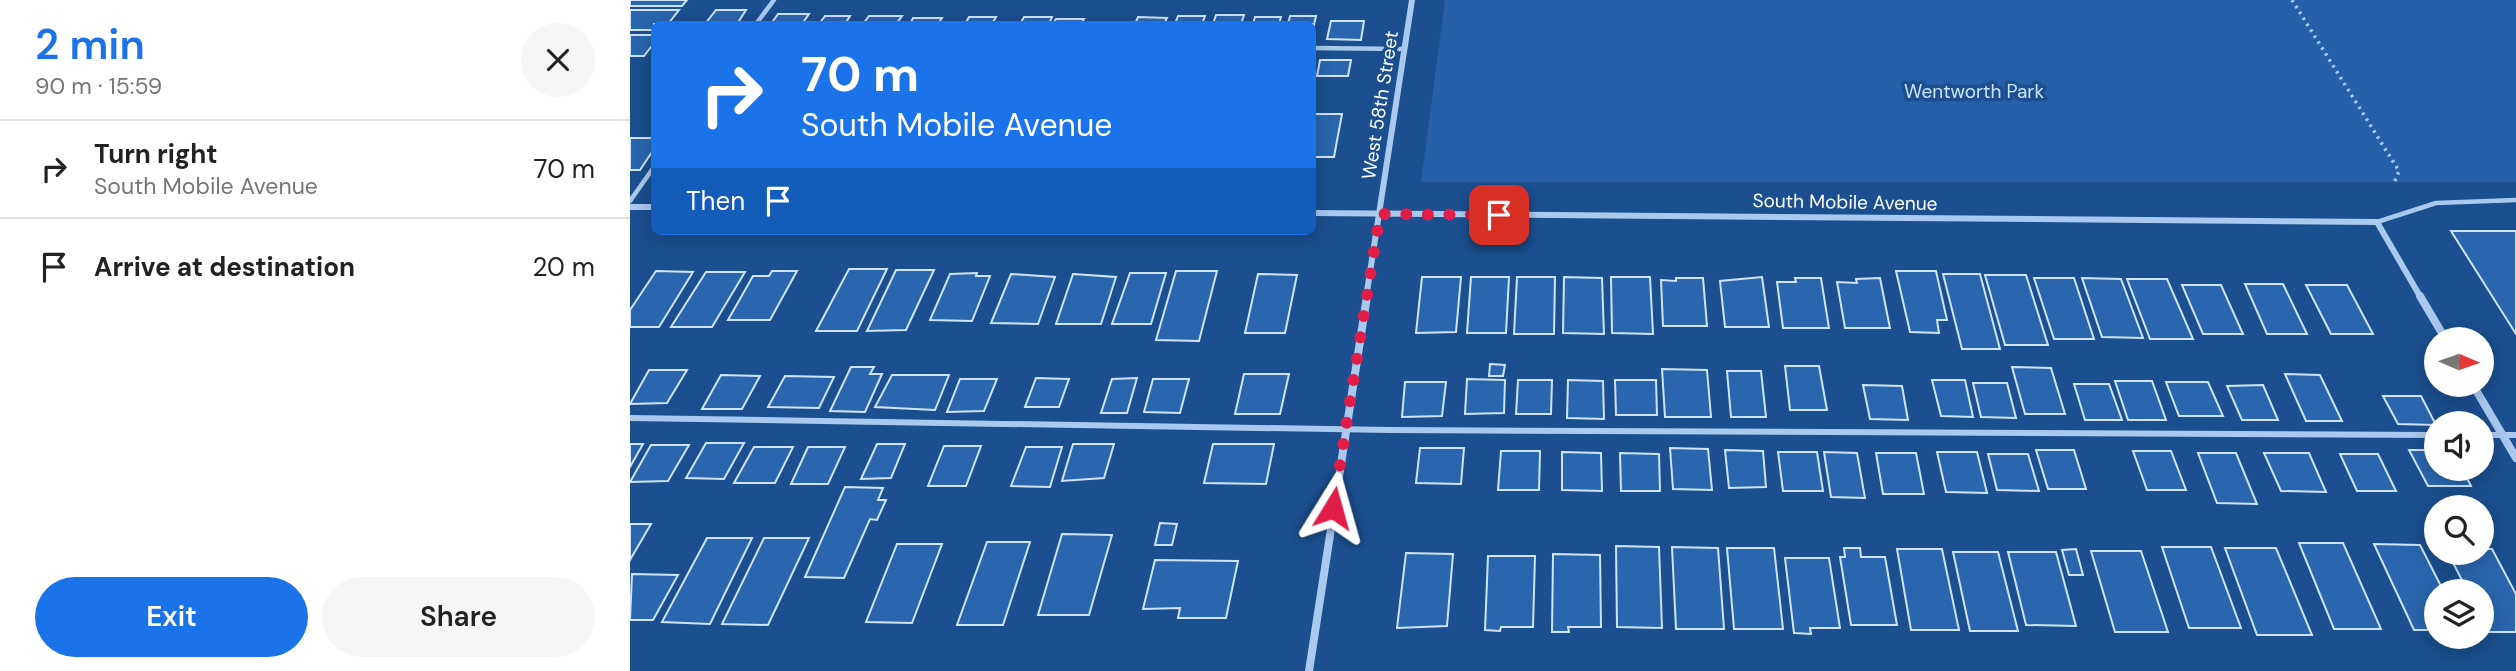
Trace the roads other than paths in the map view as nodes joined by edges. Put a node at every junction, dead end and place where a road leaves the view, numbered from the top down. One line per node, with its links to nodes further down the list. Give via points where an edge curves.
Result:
1 (774, 0): 3 (lane)
2 (1412, 0): 5 (street, West 58th Street)
3 (758, 21)
4 (1316, 48): 5 (lane)
5 (1405, 49): 12 (street, West 58th Street)
6 (651, 171): 8 (lane)
7 (2516, 200): 13 (lane, via 2436,204)
8 (630, 201)
9 (630, 207): 10 (street)
10 (651, 207)
11 (1316, 213): 12 (street, South Mobile Avenue)
12 (1380, 214): 13 (street, South Mobile Avenue); 17 (street, West 58th Street)
13 (2377, 222): 14 (street)
14 (2438, 327)
15 (2480, 397): 20 (street)
16 (630, 418): 17 (lane)
17 (1345, 429): 18 (lane); 23 (street, West 58th Street)
18 (2424, 435)
19 (2494, 435): 20 (lane)
20 (2502, 435): 21 (lane); 22 (street)
21 (2516, 435)
22 (2516, 458)
23 (1309, 671)

